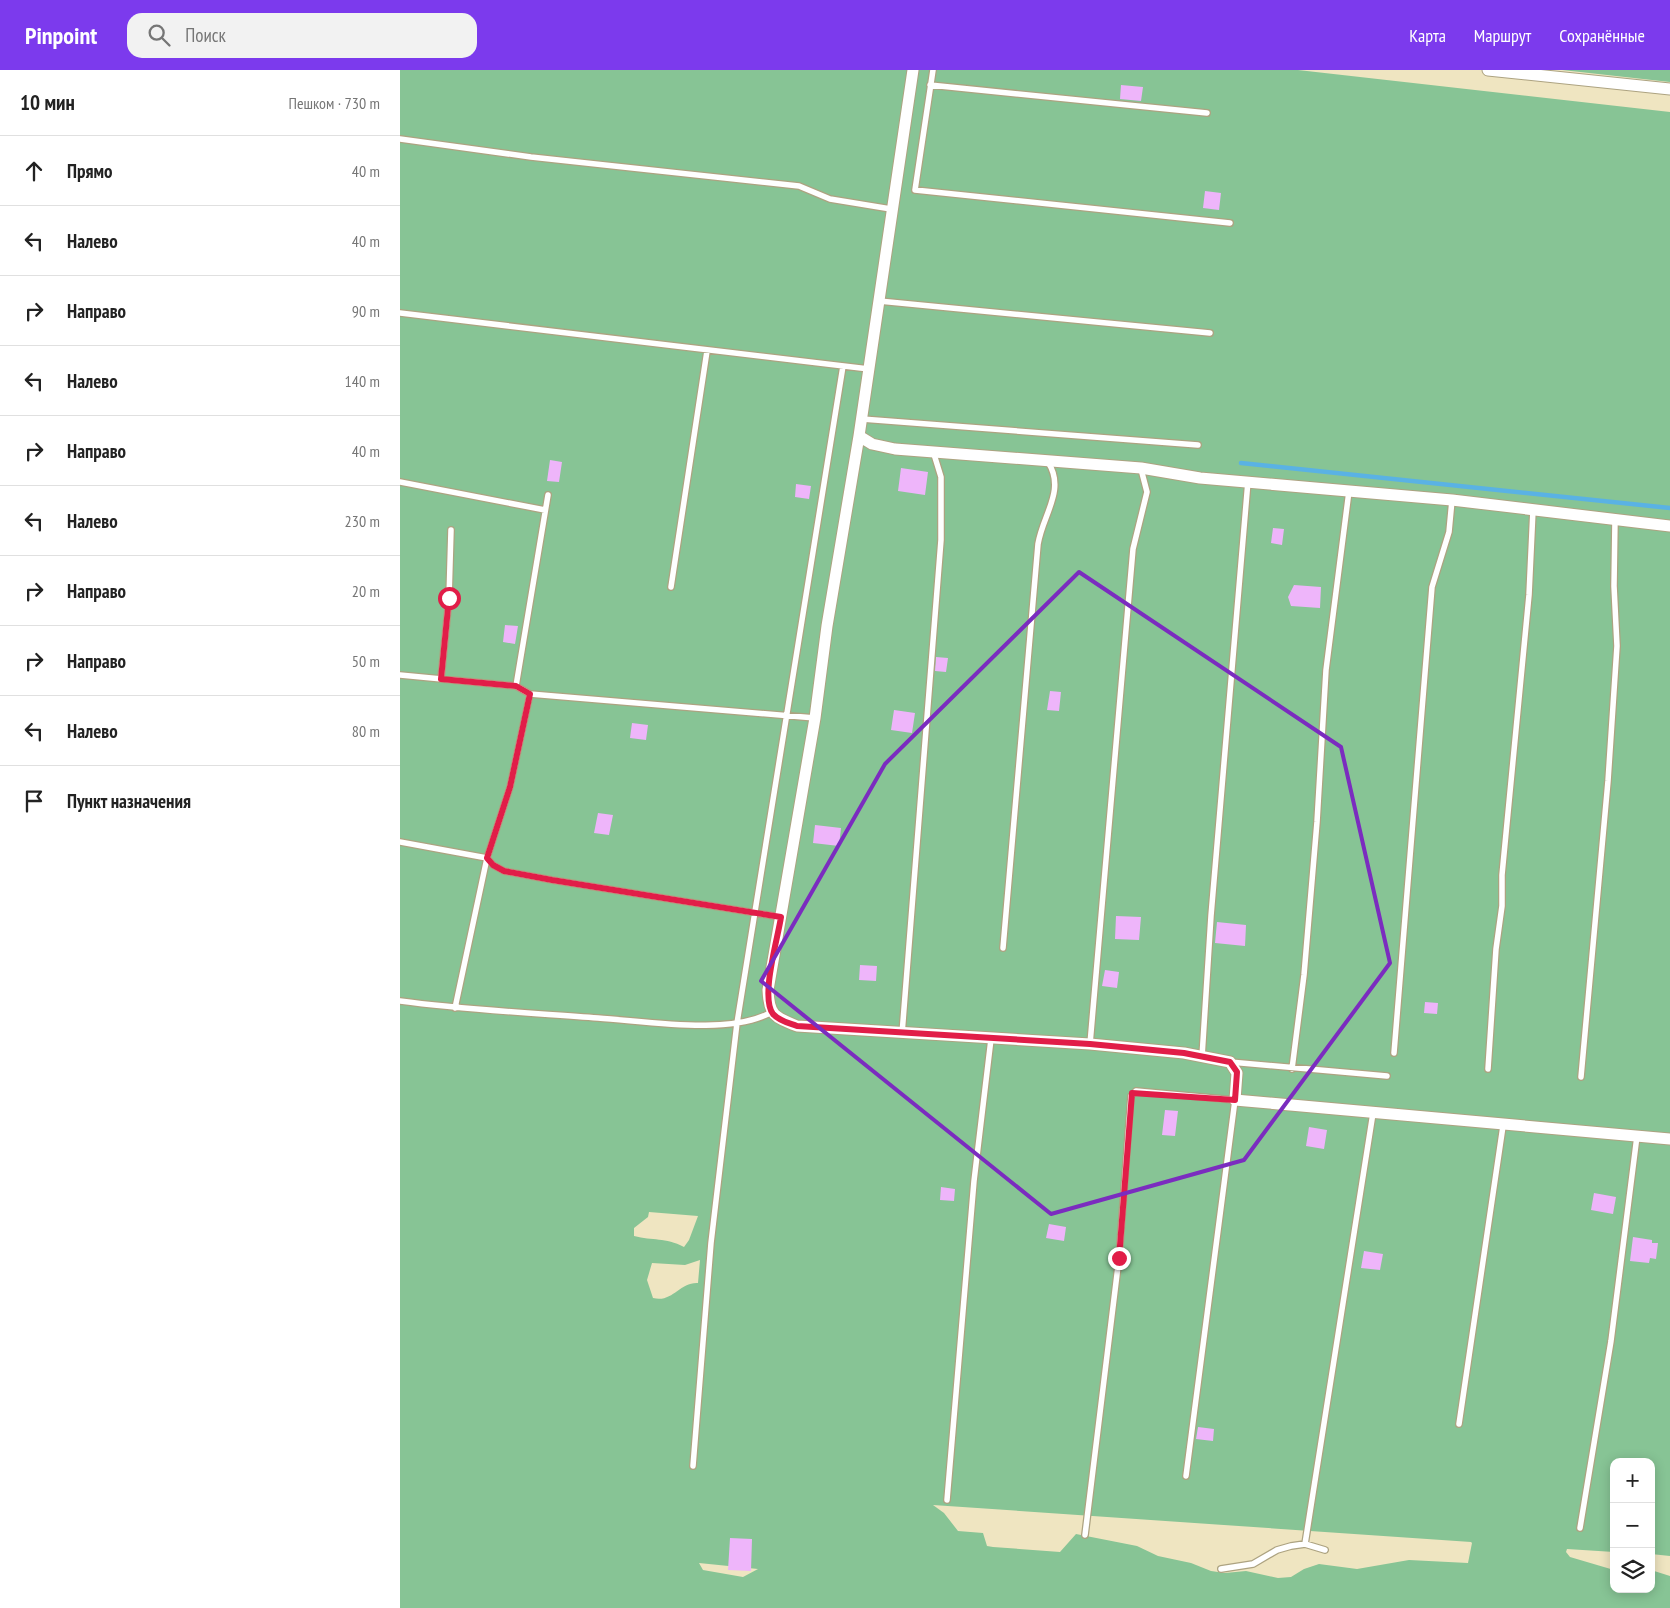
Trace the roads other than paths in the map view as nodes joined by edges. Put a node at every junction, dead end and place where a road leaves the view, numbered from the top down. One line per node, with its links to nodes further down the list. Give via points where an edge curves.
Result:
1 (912, 70): 8 (street)
2 (933, 70): 4 (lane)
3 (1488, 70): 5 (street)
4 (930, 85): 6 (lane); 9 (lane, via 915,190)
5 (1670, 89)
6 (1207, 113)
7 (400, 139): 8 (lane, via 531,157 800,186 830,200)
8 (891, 209): 10 (street)
9 (1230, 223)
10 (879, 300): 12 (lane); 15 (street)
11 (400, 313): 13 (lane)
12 (1210, 333)
13 (707, 351): 14 (lane); 32 (lane)
14 (843, 366): 15 (lane); 37 (lane)
15 (869, 369): 16 (street)
16 (862, 419): 17 (street); 18 (lane)
17 (859, 436): 19 (street, via 872,444 895,449); 38 (street)
18 (1198, 444)
19 (933, 451): 20 (street); 48 (lane, via 941,476 941,540)
20 (1047, 460): 21 (street); 43 (lane, via 1056,482 1038,544)
21 (1141, 468): 22 (street, via 1200,478); 50 (lane, via 1147,492 1133,548)
22 (1248, 481): 24 (street); 52 (lane)
23 (400, 482): 27 (lane)
24 (1348, 491): 26 (street); 54 (lane, via 1326,670 1304,975)
25 (548, 495): 27 (lane)
26 (1452, 500): 28 (street); 51 (lane, via 1449,532 1432,586)
27 (545, 510): 35 (lane)
28 (1533, 510): 29 (street); 55 (lane)
29 (1615, 520): 30 (street); 57 (lane, via 1616,666)
30 (1670, 526)
31 (451, 530): 34 (lane, via 449,598)
32 (671, 587)
33 (400, 675): 34 (lane)
34 (441, 679): 35 (lane)
35 (516, 686): 36 (lane)
36 (530, 694): 37 (lane); 40 (lane, via 510,787)
37 (786, 715): 38 (lane); 41 (lane)
38 (815, 718): 42 (street)
39 (400, 842): 40 (lane)
40 (487, 858): 41 (lane, via 504,871); 45 (lane)
41 (753, 912): 42 (lane); 47 (lane)
42 (781, 917): 46 (street, via 768,990)
43 (1003, 948)
44 (400, 1001): 45 (lane)
45 (455, 1008): 47 (lane, via 710,1025)
46 (772, 1012): 47 (lane, via 760,1019); 48 (street, via 778,1019 797,1026)
47 (737, 1023): 64 (lane, via 711,1243)
48 (902, 1034): 49 (street)
49 (991, 1039): 50 (street); 66 (lane, via 974,1181)
50 (1090, 1044): 52 (street)
51 (1394, 1053)
52 (1202, 1056): 53 (street)
53 (1230, 1062): 54 (lane); 58 (street, via 1237,1072)
54 (1292, 1068): 56 (lane)
55 (1488, 1069)
56 (1387, 1076)
57 (1581, 1078)
58 (1235, 1100): 59 (street); 65 (lane); 68 (lane, via 1136,1092 1131,1096 1119,1258)
59 (1373, 1113): 60 (street); 69 (lane)
60 (1503, 1126): 61 (street); 63 (lane)
61 (1636, 1136): 62 (street); 67 (lane, via 1611,1341)
62 (1670, 1139)
63 (1459, 1424)
64 (693, 1466)
65 (1186, 1476)
66 (947, 1500)
67 (1580, 1528)
68 (1085, 1536)
69 (1305, 1544): 70 (lane); 71 (lane, via 1277,1550 1240,1568)
70 (1325, 1550)
71 (1221, 1569)

